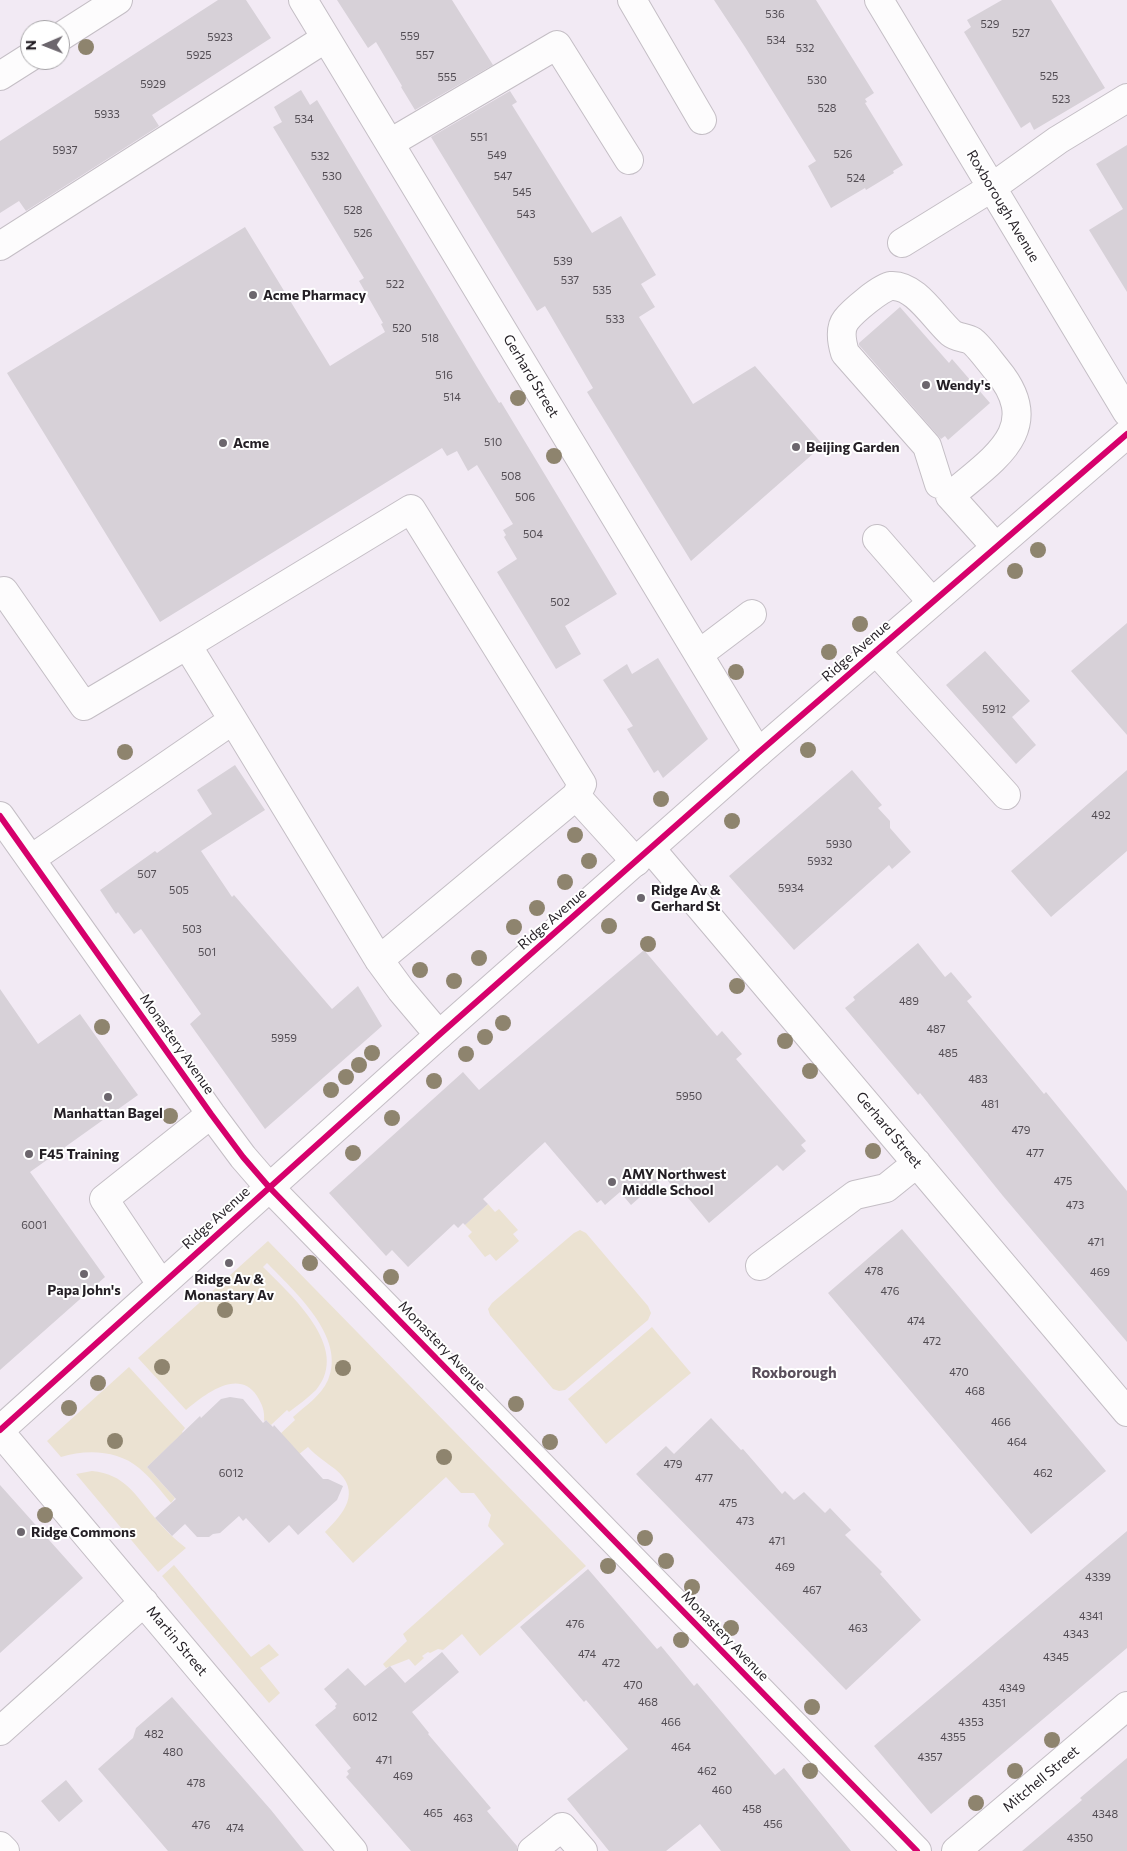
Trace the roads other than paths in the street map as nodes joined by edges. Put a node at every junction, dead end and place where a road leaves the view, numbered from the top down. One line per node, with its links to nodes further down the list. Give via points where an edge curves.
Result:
1 (118, 0): 5 (street)
2 (303, 0): 6 (street, Gerhard Street)
3 (632, 0): 10 (street)
4 (879, 0): 13 (street, Roxborough Avenue)
5 (70, 31)
6 (326, 38): 11 (street, Gerhard Street); 15 (street)
7 (20, 63): 8 (street)
8 (0, 76)
9 (1127, 98): 13 (street, via 1058,140)
10 (702, 120)
11 (390, 143): 12 (street, via 557,45); 26 (street, Gerhard Street)
12 (629, 160)
13 (991, 188): 14 (street); 16 (street, Roxborough Avenue)
14 (902, 243)
15 (0, 246)
16 (1127, 412)
17 (1127, 434): 20 (street, Ridge Avenue)
18 (945, 490): 18 (street, via 1000,454 1012,438 1017,419 1015,401 1007,383 972,341 953,335 911,291 890,286 879,290 845,321 842,344 845,353 927,446); 20 (street)
19 (877, 539): 22 (street)
20 (995, 546): 22 (street, Ridge Avenue)
21 (4, 591): 24 (street, via 84,706)
22 (932, 602): 25 (street, Ridge Avenue)
23 (752, 614): 26 (street)
24 (187, 645): 27 (street); 30 (street, via 411,509 582,784)
25 (876, 651): 28 (street, Ridge Avenue); 29 (street)
26 (699, 654): 28 (street, Gerhard Street)
27 (232, 720): 33 (street); 34 (street)
28 (758, 753): 32 (street, Ridge Avenue)
29 (1006, 795)
30 (576, 796): 32 (street, Gerhard Street); 34 (street)
31 (0, 816): 33 (street, Monastery Avenue)
32 (643, 855): 35 (street, Ridge Avenue); 37 (street, Gerhard Street)
33 (31, 859): 36 (street, Monastery Avenue)
34 (379, 960): 35 (street)
35 (439, 1035): 38 (street, Ridge Avenue)
36 (211, 1114): 38 (street, Monastery Avenue); 40 (street, via 104,1199)
37 (917, 1163): 39 (street, via 886,1188 855,1195); 41 (street, Gerhard Street)
38 (269, 1187): 40 (street, Ridge Avenue); 51 (street, Monastery Avenue)
39 (760, 1266)
40 (161, 1284): 42 (street, Ridge Avenue)
41 (1127, 1412)
42 (0, 1431): 43 (street, Martin Street)
43 (144, 1602): 45 (street); 48 (street, Martin Street)
44 (1127, 1706): 52 (street, Mitchell Street)
45 (0, 1731)
46 (0, 1846): 47 (street)
47 (4, 1851)
48 (354, 1851)
49 (532, 1851): 50 (street, via 562,1827)
50 (583, 1851)
51 (917, 1851)
52 (956, 1851)

